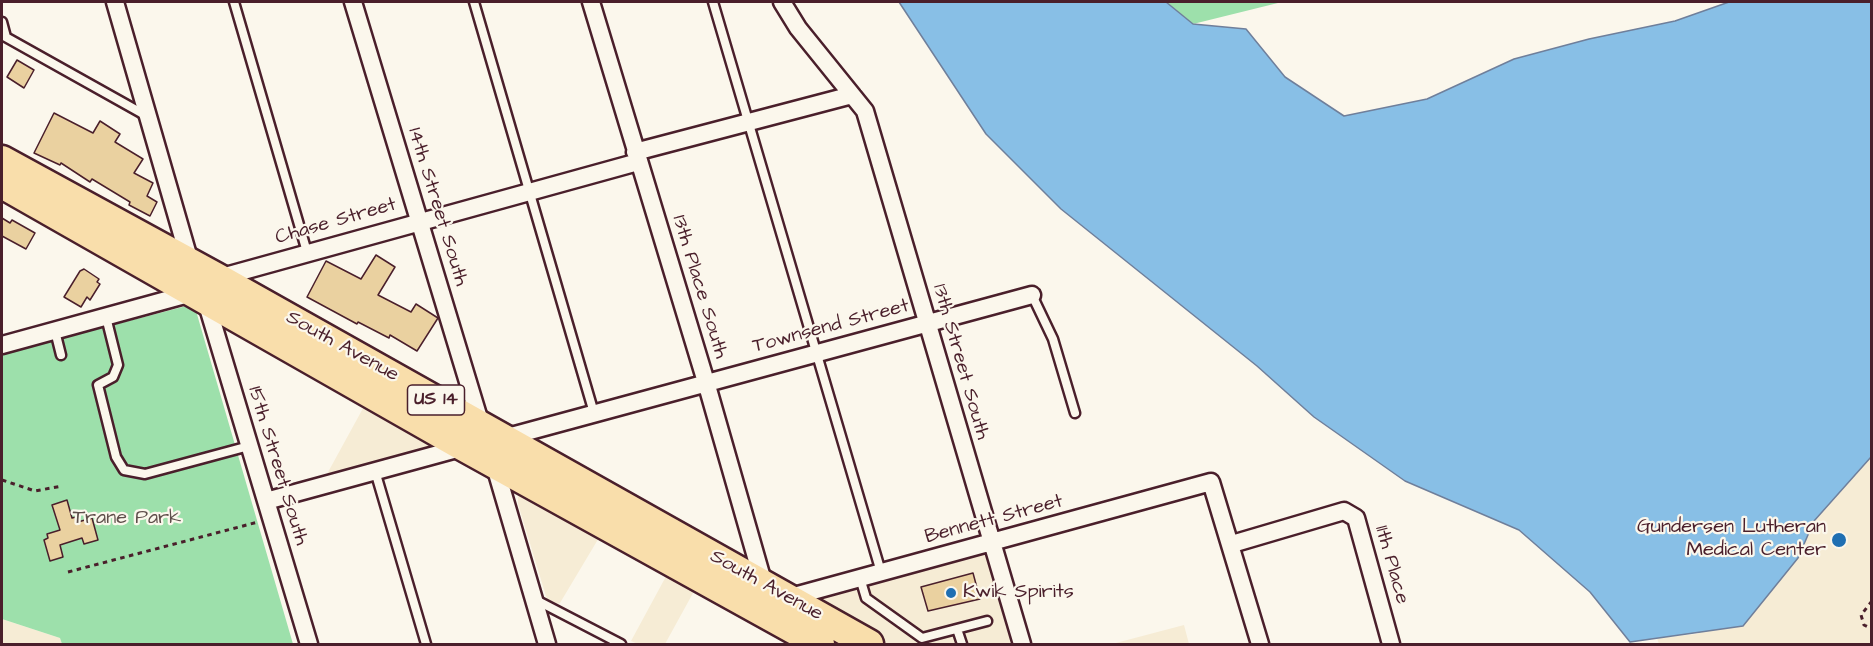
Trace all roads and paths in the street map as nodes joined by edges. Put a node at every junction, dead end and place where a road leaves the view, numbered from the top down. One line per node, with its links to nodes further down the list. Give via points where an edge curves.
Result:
1 (115, 2): 11 (street)
2 (234, 2): 18 (lane)
3 (352, 2): 17 (street, 14th Street South)
4 (474, 2): 16 (lane)
5 (591, 2): 13 (street, 13th Place South)
6 (713, 2): 12 (lane)
7 (782, 2): 10 (street, 13th Street South)
8 (2, 22): 9 (lane)
9 (4, 36): 11 (lane)
10 (852, 95): 12 (street, Chase Street); 23 (street, 13th Street South, via 865,111)
11 (148, 116): 19 (street)
12 (748, 123): 13 (street, Chase Street); 26 (lane)
13 (637, 157): 16 (street, Chase Street); 28 (street, 13th Place South)
14 (2, 160): 19 (highway, South Avenue / US 14)
15 (2, 184): 20 (highway, South Avenue / US 14)
16 (530, 192): 17 (street, Chase Street); 29 (lane)
17 (419, 221): 18 (street, Chase Street); 31 (street, 14th Street South)
18 (307, 252): 20 (street, Chase Street)
19 (190, 262): 20 (highway, South Avenue / US 14)
20 (206, 290): 22 (street, Chase Street); 31 (highway, South Avenue / US 14); 32 (street, 15th Street South)
21 (1032, 295): 23 (street, Townsend Street); 30 (lane, via 1053,339)
22 (106, 317): 24 (street, Chase Street); 32 (lane, via 118,365 113,377 98,385 116,456 124,470 145,474)
23 (927, 322): 26 (street, Townsend Street); 38 (street, 13th Street South)
24 (55, 331): 25 (street, Chase Street); 27 (lane)
25 (2, 345)
26 (816, 353): 28 (street, Townsend Street); 41 (lane)
27 (61, 355)
28 (706, 382): 29 (street, Townsend Street); 45 (street, 13th Place South)
29 (594, 413): 31 (street, Townsend Street)
30 (1075, 413)
31 (486, 443): 33 (street, Townsend Street); 43 (street, 14th Street South); 45 (highway, South Avenue / US 14)
32 (249, 446): 36 (street, 15th Street South)
33 (375, 471): 36 (street, Townsend Street); 50 (lane)
34 (2, 480): 35 (path, via 35,491)
35 (62, 486)
36 (266, 501): 37 (street, 15th Street South)
37 (271, 518): 40 (path); 49 (street, 15th Street South)
38 (991, 543): 39 (street, Bennett Street, via 1211,482); 41 (street, Bennett Street); 56 (street, 13th Street South)
39 (1232, 544): 57 (street); 58 (street, 11th Place, via 1344,511 1356,518)
40 (68, 572)
41 (881, 572): 42 (street, Bennett Street)
42 (860, 578): 45 (street, Bennett Street); 47 (lane, via 866,598 922,638)
43 (532, 598): 51 (street, 14th Street South); 52 (lane)
44 (1872, 602): 48 (path, via 1861,615 1864,625)
45 (778, 612): 53 (highway, South Avenue / US 14); 54 (highway, South Avenue / US 14)
46 (987, 621): 47 (lane)
47 (957, 629): 55 (lane)
48 (1872, 629)
49 (309, 645)
50 (426, 645)
51 (546, 645)
52 (621, 645)
53 (820, 645)
54 (869, 645)
55 (962, 645)
56 (1022, 645)
57 (1260, 645)
58 (1391, 645)

